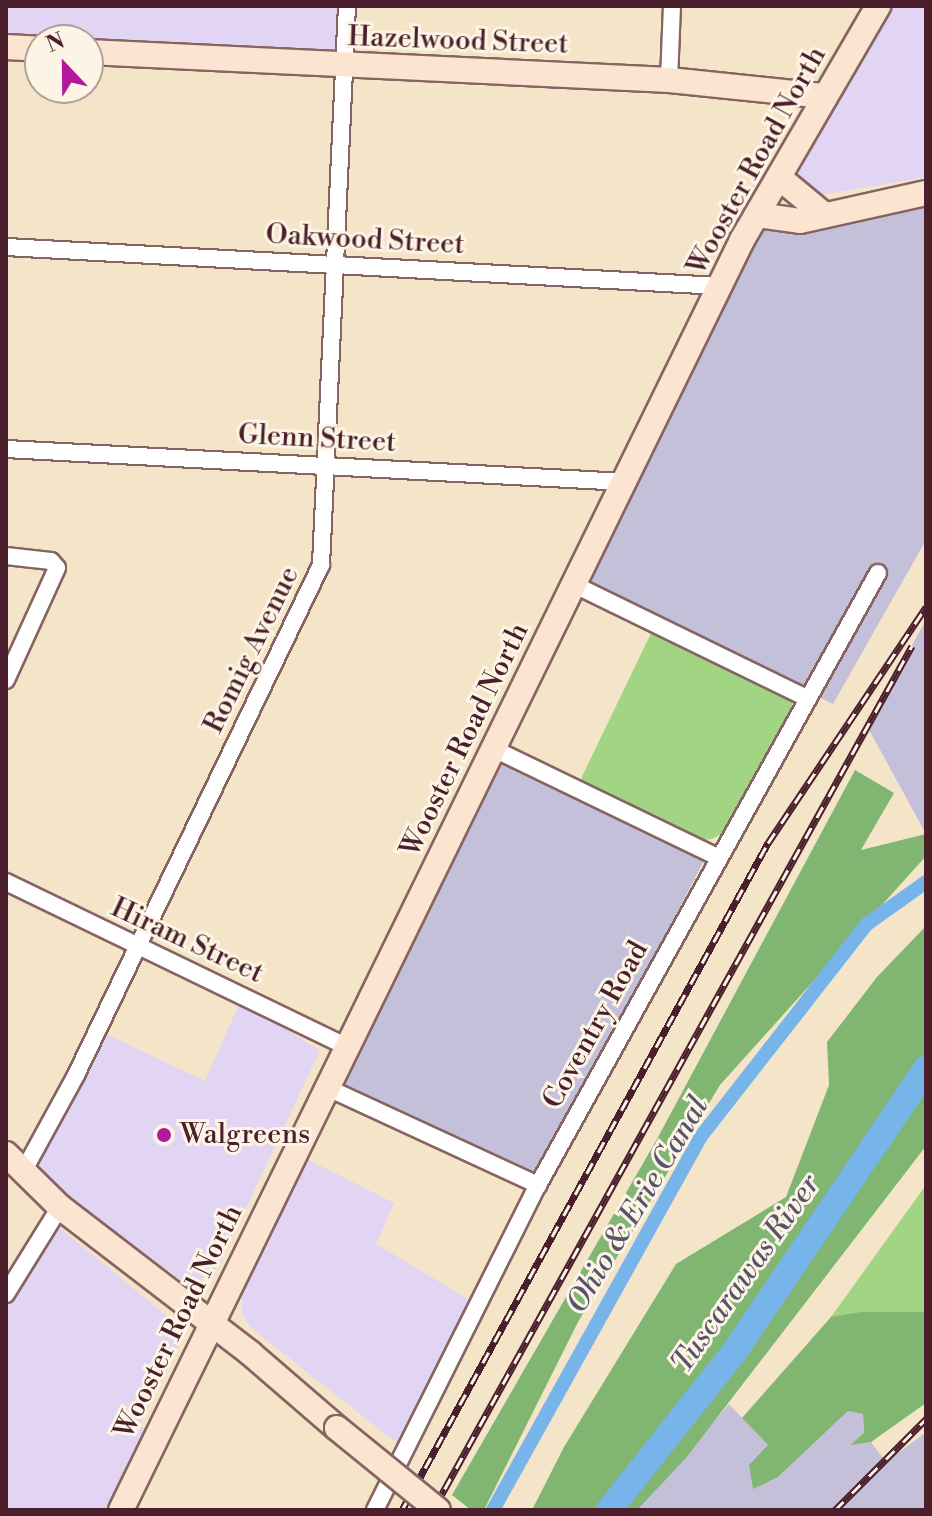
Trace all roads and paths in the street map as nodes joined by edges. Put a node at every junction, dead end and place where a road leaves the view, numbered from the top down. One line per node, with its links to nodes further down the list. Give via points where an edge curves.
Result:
1 (347, 6): 5 (street, Romig Avenue)
2 (672, 6): 6 (street)
3 (878, 6): 7 (main road, Wooster Road North)
4 (104, 53): 5 (main road, Hazelwood Street)
5 (344, 66): 6 (main road, Hazelwood Street); 13 (street, Romig Avenue)
6 (669, 80): 7 (main road, Hazelwood Street)
7 (825, 96): 8 (main road, Wooster Road North)
8 (781, 179): 10 (main road); 11 (main road, Wooster Road North)
9 (926, 193): 10 (main road)
10 (822, 213): 11 (main road, via 800,221)
11 (758, 215): 14 (main road, Wooster Road North)
12 (6, 247): 13 (street, Oakwood Street)
13 (334, 266): 14 (street, Oakwood Street); 16 (street, Romig Avenue)
14 (720, 286): 17 (main road, Wooster Road North)
15 (6, 449): 16 (street, Glenn Street)
16 (324, 466): 17 (street, Glenn Street); 26 (street, Romig Avenue, via 324,542 314,585)
17 (625, 482): 20 (main road, Wooster Road North)
18 (6, 556): 21 (street, via 51,561 57,568)
19 (878, 573): 22 (street, Coventry Road)
20 (575, 585): 22 (street); 23 (main road, Wooster Road North)
21 (6, 680)
22 (807, 698): 24 (street, Coventry Road)
23 (494, 749): 24 (street); 27 (main road, Wooster Road North)
24 (717, 857): 31 (street, Coventry Road)
25 (6, 882): 26 (street, Hiram Street)
26 (137, 947): 27 (street, Hiram Street); 30 (street, Romig Avenue)
27 (346, 1046): 28 (main road, Wooster Road North)
28 (326, 1087): 31 (street); 34 (main road, Wooster Road North)
29 (6, 1154): 30 (main road)
30 (23, 1172): 32 (main road)
31 (538, 1185): 36 (street, Coventry Road, via 520,1230)
32 (60, 1207): 33 (street); 34 (main road)
33 (6, 1294)
34 (211, 1326): 35 (main road, Wooster Road North); 37 (main road, bridge)
35 (121, 1510)
36 (375, 1510)
37 (438, 1510)

